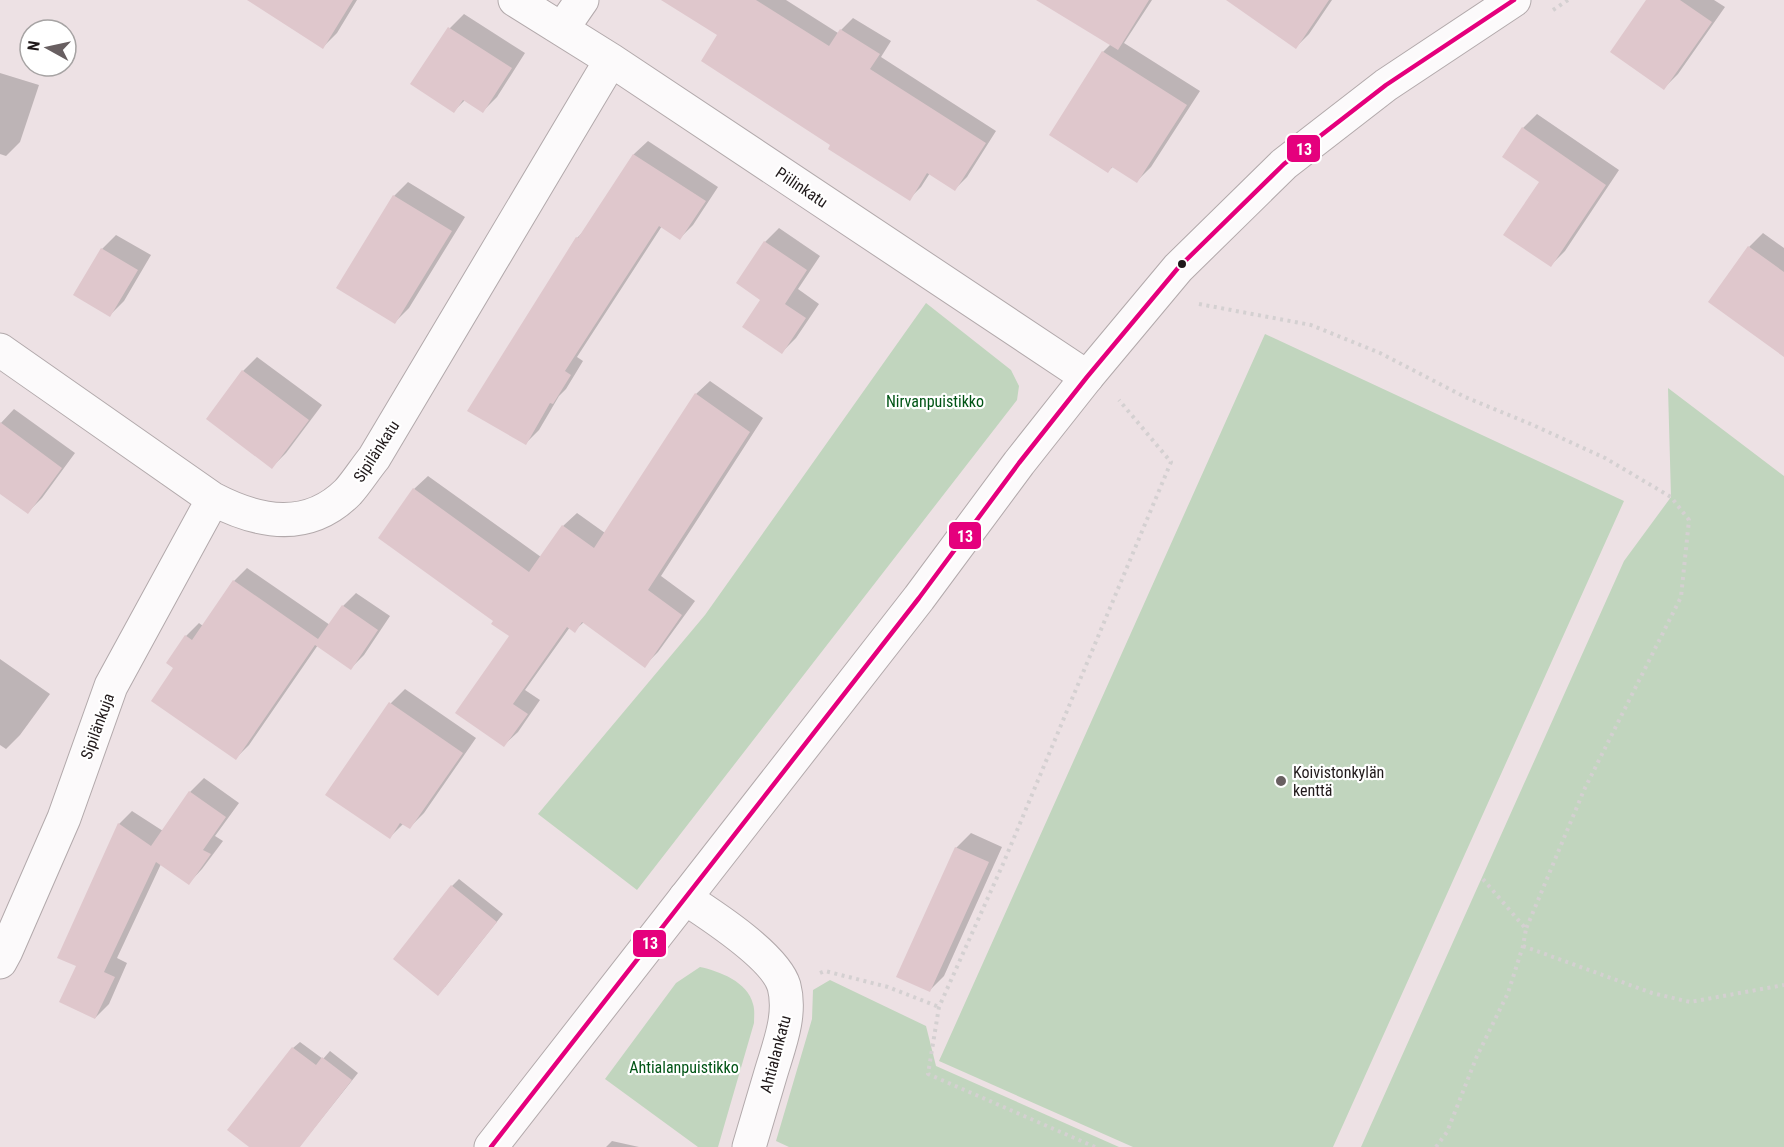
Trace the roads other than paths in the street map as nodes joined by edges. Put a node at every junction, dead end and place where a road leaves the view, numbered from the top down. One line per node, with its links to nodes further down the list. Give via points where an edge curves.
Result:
1 (515, 0): 4 (street, Piilinkatu)
2 (582, 0): 4 (street)
3 (1514, 0): 7 (street, via 1386,85 1284,164 1178,268)
4 (562, 29): 5 (street, Piilinkatu)
5 (611, 60): 7 (street, Piilinkatu); 8 (street, Sipilänkatu, via 374,458 348,491 330,507 301,519 249,515)
6 (0, 350): 8 (street, Sipilänkatu)
7 (1087, 376): 9 (street)
8 (213, 500): 10 (street, Sipilänkuja, via 111,686 64,818)
9 (685, 898): 11 (street); 12 (street, Ahtialankatu, via 769,962 784,985 787,1010 782,1033)
10 (0, 962)
11 (491, 1147)
12 (748, 1147)

